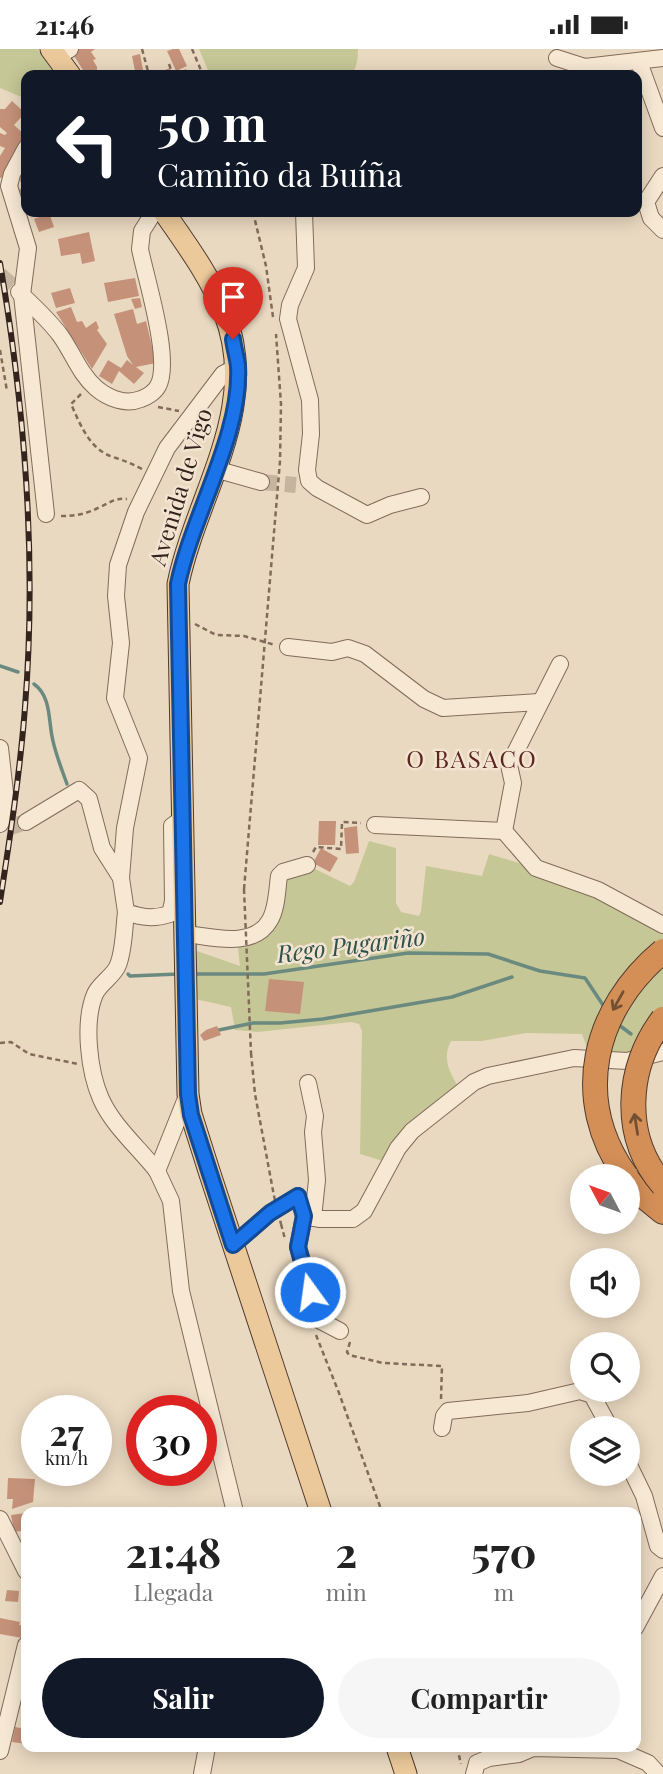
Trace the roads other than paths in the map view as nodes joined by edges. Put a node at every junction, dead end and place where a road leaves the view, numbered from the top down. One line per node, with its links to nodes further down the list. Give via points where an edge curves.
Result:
1 (59, 52): 5 (main road)
2 (557, 58): 6 (street)
3 (663, 58): 4 (street)
4 (639, 61): 6 (street); 7 (street)
5 (68, 70)
6 (599, 70)
7 (663, 128)
8 (21, 157): 15 (street, via 9,186 28,248)
9 (663, 176): 10 (street)
10 (644, 188): 14 (street, via 651,218)
11 (151, 217): 15 (street, via 142,232 140,249 162,369 158,388 147,397 126,401 105,394)
12 (167, 217): 16 (main road, Avenida de Vigo, via 224,311)
13 (304, 217): 19 (street, via 306,268 288,319 310,400 311,435 303,483 368,515)
14 (663, 230)
15 (21, 293): 20 (street)
16 (238, 366): 17 (main road, Avenida de Vigo, via 230,428); 31 (street, via 208,391 167,447 139,505 118,565 121,643 114,698 139,758)
17 (215, 469): 18 (street); 25 (main road, Avenida de Vigo, via 178,584)
18 (261, 482)
19 (421, 497)
20 (46, 514)
21 (288, 647): 23 (street, via 332,652 348,648 365,654 443,708)
22 (560, 664): 23 (street)
23 (540, 702): 29 (street, via 509,765 513,783)
24 (0, 748): 28 (street, via 6,811)
25 (183, 818): 32 (street, via 172,826 170,914 155,918); 34 (main road, Avenida de Vigo)
26 (26, 822): 31 (street, via 79,790 89,799 102,848)
27 (375, 825): 29 (street)
28 (3, 828)
29 (504, 831): 33 (street, via 536,868 598,890)
30 (307, 865): 34 (street, via 279,876 270,921 255,933 237,940)
31 (121, 878): 32 (street)
32 (126, 912): 41 (street, via 118,968 94,995 88,1027 92,1062 100,1099)
33 (663, 925)
34 (187, 939): 39 (main road, Avenida de Vigo)
35 (663, 951): 40 (highway, one-way to 40, bridge, via 625,988 611,1014 595,1065 601,1126)
36 (663, 1019): 42 (highway, one-way to 36, bridge, via 650,1168 636,1131 633,1093 641,1055)
37 (663, 1052): 45 (street, via 627,1061 574,1058 474,1082 412,1131 364,1211 353,1219)
38 (308, 1083): 45 (street, via 315,1116 317,1179)
39 (188, 1094): 41 (street); 46 (main road, Avenida de Vigo)
40 (618, 1164)
41 (157, 1171): 51 (street, via 171,1201 181,1291)
42 (663, 1185)
43 (640, 1194): 44 (highway)
44 (660, 1211)
45 (309, 1217): 46 (street, via 298,1196); 47 (street, via 298,1247 310,1292 319,1320)
46 (233, 1245): 52 (main road, Avenida de Vigo)
47 (340, 1331)
48 (603, 1416): 49 (street, via 592,1395 580,1391 528,1403 448,1411)
49 (443, 1422)
50 (639, 1486): 54 (street)
51 (234, 1507)
52 (319, 1507)
53 (0, 1519): 55 (street)
54 (663, 1550)
55 (21, 1561)
56 (663, 1576): 57 (street)
57 (641, 1617)
58 (21, 1665): 59 (street)
59 (0, 1751)
60 (206, 1752): 65 (street)
61 (399, 1752): 66 (main road)
62 (524, 1752): 64 (street, via 489,1758)
63 (623, 1752): 67 (street, via 648,1763)
64 (468, 1770)
65 (202, 1774)
66 (406, 1774)
67 (658, 1774)

